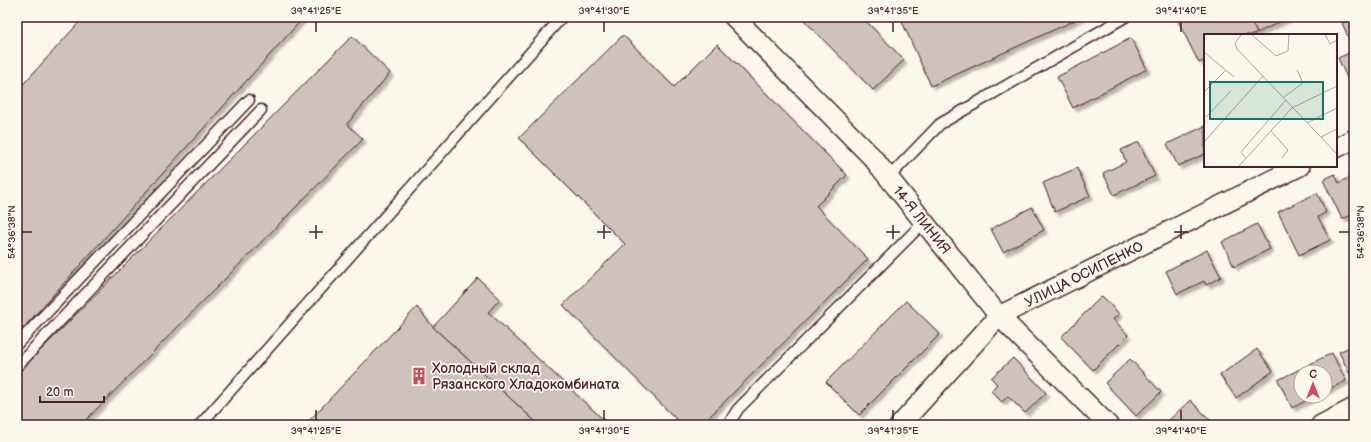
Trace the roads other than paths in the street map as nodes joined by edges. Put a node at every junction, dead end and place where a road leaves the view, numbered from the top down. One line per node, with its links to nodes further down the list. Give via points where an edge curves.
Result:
1 (562, 17): 15 (lane)
2 (734, 17): 9 (street, 14-Я ЛИНИЯ, via 872,157)
3 (1125, 17): 9 (lane, via 940,124)
4 (249, 100): 12 (lane)
5 (261, 110): 13 (lane)
6 (1354, 139): 7 (street)
7 (1337, 148)
8 (1298, 167): 11 (street, УЛИЦА ОСИПЕНКО)
9 (888, 178): 10 (street, 14-Я ЛИНИЯ)
10 (924, 222): 11 (street, 14-Я ЛИНИЯ); 16 (lane, via 738,409)
11 (999, 316): 17 (street, УЛИЦА ОСИПЕНКО); 18 (street, 14-Я ЛИНИЯ)
12 (17, 344)
13 (17, 366)
14 (1354, 408): 19 (street)
15 (200, 425)
16 (728, 425)
17 (900, 425)
18 (1108, 425)
19 (1321, 425)

